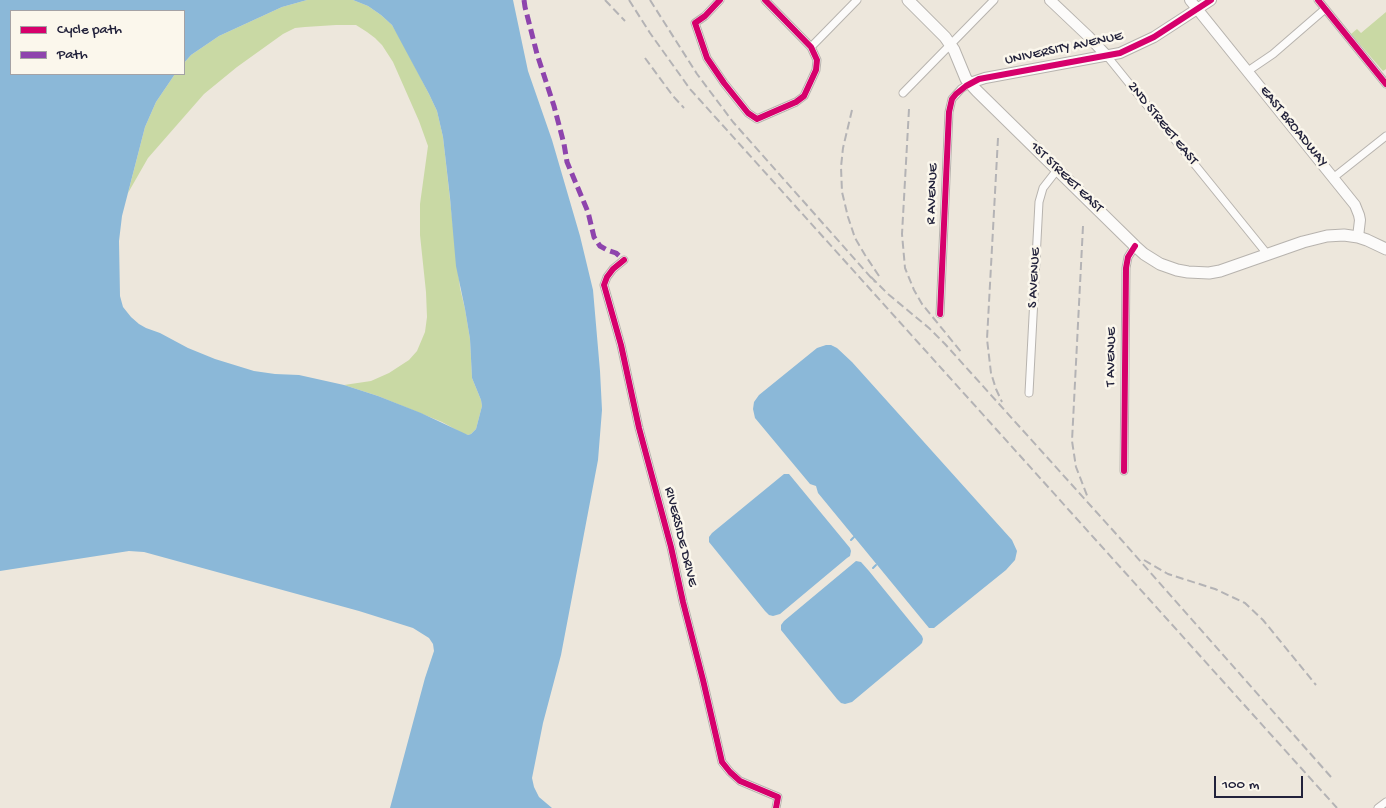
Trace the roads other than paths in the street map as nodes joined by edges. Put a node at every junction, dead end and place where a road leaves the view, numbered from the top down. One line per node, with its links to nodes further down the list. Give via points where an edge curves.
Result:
1 (720, 0): 13 (street, via 695,23 707,58 748,113 757,119 804,96 816,70 817,60)
2 (764, 0): 13 (street)
3 (857, 0): 13 (street)
4 (908, 0): 12 (main road, 1ST STREET EAST)
5 (994, 0): 12 (street)
6 (1050, 0): 14 (street, 2ND STREET EAST)
7 (1190, 0): 10 (street, EAST BROADWAY)
8 (1211, 0): 10 (street, UNIVERSITY AVENUE)
9 (1318, 0): 11 (street)
10 (1198, 9): 14 (street, UNIVERSITY AVENUE, via 1143,43); 15 (street, EAST BROADWAY)
11 (1325, 9): 15 (street); 17 (street)
12 (950, 44): 16 (main road, 1ST STREET EAST); 18 (street)
13 (812, 47)
14 (1107, 56): 16 (street, UNIVERSITY AVENUE); 25 (street, 2ND STREET EAST)
15 (1248, 71): 21 (street, EAST BROADWAY)
16 (970, 83): 20 (main road, 1ST STREET EAST); 27 (street, R AVENUE, via 952,100 949,112)
17 (1386, 84)
18 (904, 93)
19 (1386, 136): 21 (street)
20 (1057, 170): 23 (main road, 1ST STREET EAST); 28 (street, S AVENUE, via 1043,188 1039,202)
21 (1333, 178): 22 (street, EAST BROADWAY, via 1358,210)
22 (1358, 237): 24 (main road); 25 (main road, 1ST STREET EAST, via 1320,237)
23 (1135, 246): 25 (main road, 1ST STREET EAST, via 1168,268 1198,273 1220,271); 29 (street, T AVENUE, via 1126,268)
24 (1386, 249)
25 (1268, 255)
26 (624, 260): 31 (street, RIVERSIDE DRIVE, via 610,273 604,285 722,762 740,781 778,797)
27 (940, 314)
28 (1029, 393)
29 (1124, 470)
30 (1386, 802): 32 (street)
31 (776, 808)
32 (1378, 808)

